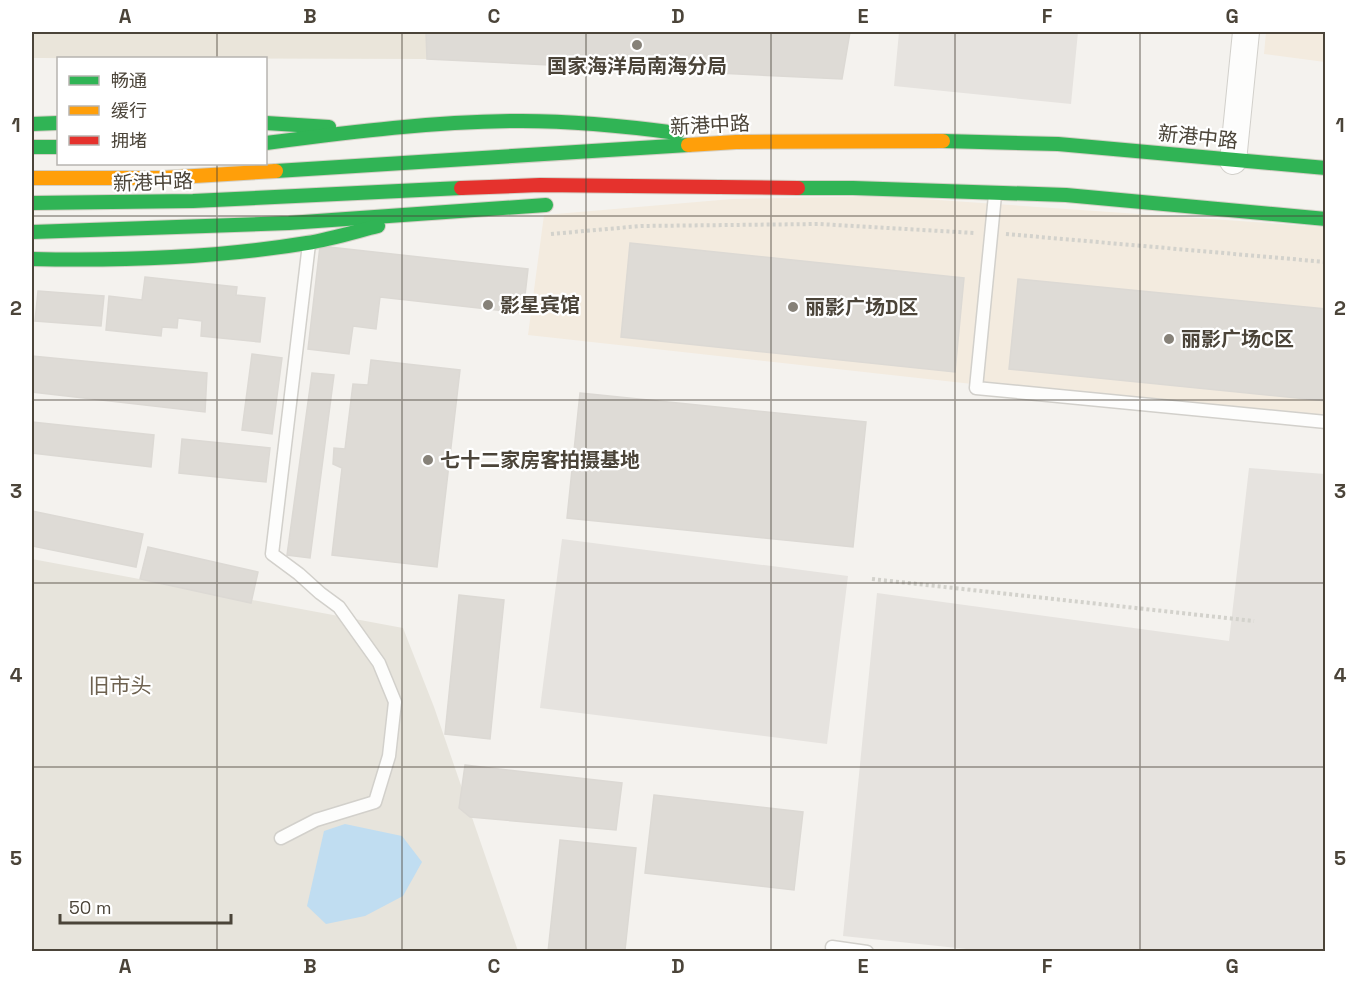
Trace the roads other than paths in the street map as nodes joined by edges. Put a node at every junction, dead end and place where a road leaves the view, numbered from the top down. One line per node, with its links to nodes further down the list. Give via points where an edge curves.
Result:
1 (1246, 32): 10 (street)
2 (57, 123): 4 (main road)
3 (267, 123): 5 (main road)
4 (32, 124)
5 (367, 129): 6 (main road, via 555,121 631,126); 7 (main road)
6 (736, 142): 10 (main road, 新港中路, via 999,141); 12 (main road, 新港中路, via 162,178)
7 (267, 143)
8 (32, 147): 9 (main road)
9 (57, 147)
10 (1233, 161): 11 (main road, 新港中路)
11 (1326, 168)
12 (32, 178)
13 (731, 189): 14 (main road, 新港中路); 15 (main road); 16 (main road, 新港中路, via 498,186 274,198)
14 (995, 191): 19 (main road, 新港中路); 23 (lane, via 976,388)
15 (608, 200)
16 (32, 203)
17 (562, 204): 18 (main road)
18 (419, 216): 20 (main road, via 202,228); 21 (main road)
19 (1326, 219)
20 (32, 232)
21 (309, 243): 22 (main road, via 234,253); 24 (lane, via 272,554 339,607 379,663 395,702 389,756 375,802 315,820)
22 (32, 259)
23 (1326, 422)
24 (281, 838)
25 (832, 948): 26 (lane)
26 (867, 951)

